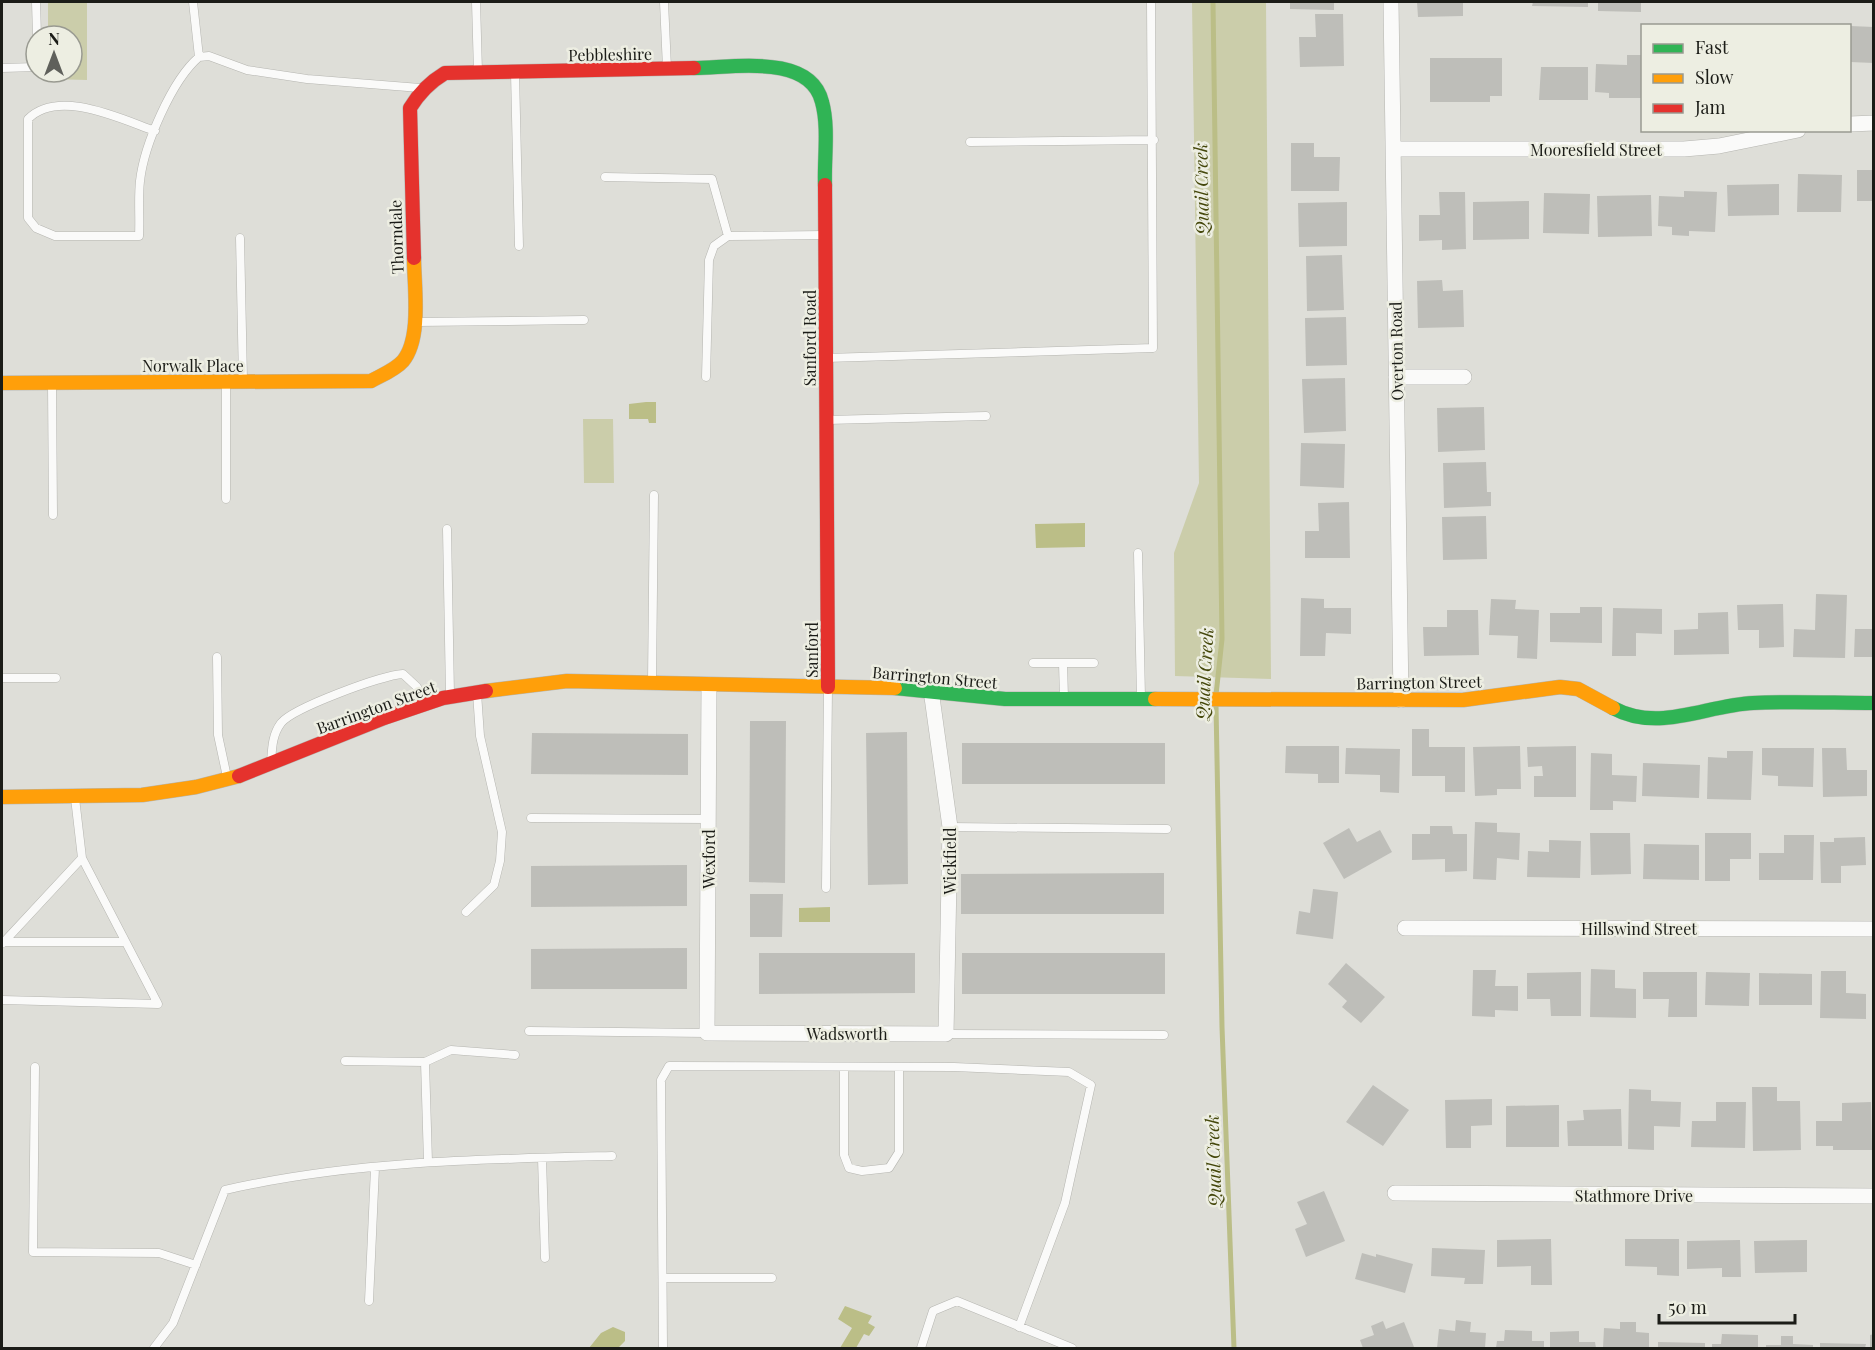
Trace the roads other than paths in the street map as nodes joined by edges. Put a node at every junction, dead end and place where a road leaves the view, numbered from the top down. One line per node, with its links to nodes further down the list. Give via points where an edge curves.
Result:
1 (36, 2): 7 (lane)
2 (193, 2): 8 (lane)
3 (476, 2): 14 (lane)
4 (664, 2): 11 (lane)
5 (1151, 2): 20 (lane)
6 (1391, 2): 22 (street, Overton Road)
7 (37, 24)
8 (199, 57): 15 (lane, via 306,79); 18 (lane, via 178,81)
9 (24, 67): 10 (lane)
10 (2, 68)
11 (667, 69): 12 (street, Pebbleshire, via 776,67); 13 (street, Pebbleshire)
12 (801, 71): 24 (street, Sanford Road, via 822,100)
13 (515, 72): 14 (street, Pebbleshire); 27 (lane)
14 (478, 73): 15 (street, Pebbleshire, via 445,73)
15 (424, 88): 29 (street, Thorndale, via 410,108 409,123)
16 (1874, 123): 17 (street)
17 (1851, 124)
18 (155, 131): 18 (lane, via 140,181 140,236 55,236 36,228 28,218 28,119 37,110 52,106 88,108)
19 (1788, 132): 22 (street, Mooresfield Street, via 1684,149)
20 (1154, 140): 21 (lane); 30 (lane, via 1153,348)
21 (970, 142)
22 (1394, 149): 33 (street, Overton Road)
23 (605, 177): 25 (lane, via 712,179)
24 (825, 235): 25 (lane); 30 (street, Sanford Road)
25 (728, 236): 32 (lane, via 714,246 710,260)
26 (240, 238): 38 (lane)
27 (519, 246)
28 (584, 320): 29 (lane)
29 (415, 322): 31 (street, Thorndale, via 404,363)
30 (825, 358): 40 (street, Sanford Road)
31 (383, 375): 38 (street, Norwalk Place, via 371,381)
32 (706, 377)
33 (1396, 377): 34 (street); 61 (street, Overton Road)
34 (1464, 377)
35 (2, 382): 36 (street, Norwalk Place)
36 (52, 382): 37 (street, Norwalk Place); 43 (lane)
37 (226, 382): 38 (street, Norwalk Place); 42 (lane)
38 (243, 382)
39 (986, 416): 40 (lane)
40 (826, 420): 46 (street, Sanford Road)
41 (654, 495): 53 (lane)
42 (226, 499)
43 (53, 515)
44 (447, 529): 58 (lane)
45 (1138, 554): 60 (lane)
46 (827, 614): 55 (street, Sanford)
47 (217, 657): 65 (lane, via 219,735)
48 (1033, 663): 49 (lane)
49 (1063, 663): 50 (lane); 59 (lane)
50 (1095, 663)
51 (2, 678): 52 (lane)
52 (56, 678)
53 (652, 682): 54 (street, Barrington Street); 57 (street, Barrington Street, via 567,681)
54 (709, 685): 55 (street, Barrington Street); 69 (street, Wexford)
55 (828, 687): 56 (street, Barrington Street); 73 (lane)
56 (931, 690): 59 (street, Barrington Street, via 996,698); 70 (street, Wickfield)
57 (477, 692): 58 (street, Barrington Street); 74 (lane, via 480,736 502,832 501,861 494,885)
58 (450, 697): 62 (street, Barrington Street)
59 (1064, 699): 60 (street, Barrington Street)
60 (1141, 699): 61 (street, Barrington Street)
61 (1401, 700): 63 (street, Barrington Street, via 1463,700 1560,687 1578,689 1642,719 1667,719 1751,703)
62 (426, 704): 64 (street, Barrington Street); 64 (lane, via 417,687 403,674 378,679 308,706 283,720 276,731)
63 (1874, 704)
64 (270, 765): 65 (street, Barrington Street)
65 (228, 779): 67 (street, Barrington Street, via 142,795)
66 (2, 797): 67 (street, Barrington Street)
67 (75, 798): 72 (lane)
68 (531, 818): 69 (lane)
69 (708, 819): 81 (street, Wexford)
70 (950, 827): 71 (lane); 82 (street, Wickfield)
71 (1167, 829)
72 (82, 858): 77 (lane); 78 (lane)
73 (826, 888)
74 (466, 912)
75 (1406, 928): 76 (street, Hillswind Street)
76 (1874, 929)
77 (125, 942): 78 (lane); 79 (lane, via 158,1004)
78 (3, 943)
79 (2, 1000)
80 (530, 1031): 81 (lane, Wadsworth)
81 (707, 1033): 82 (street, Wadsworth)
82 (946, 1034): 83 (lane, Wadsworth)
83 (1164, 1035)
84 (515, 1055): 86 (lane, via 451,1050)
85 (345, 1061): 86 (lane)
86 (425, 1062): 92 (lane)
87 (35, 1067): 97 (lane, via 33,1252 159,1252)
88 (844, 1067): 89 (lane); 89 (lane, via 844,1155 849,1168 862,1171 889,1168 899,1152); 98 (lane, via 669,1066 662,1080)
89 (899, 1067): 101 (lane, via 1069,1072 1090,1085 1065,1203)
90 (612, 1156): 91 (lane)
91 (542, 1158): 92 (lane); 96 (lane)
92 (428, 1162): 93 (lane)
93 (375, 1168): 97 (lane, via 225,1191); 100 (lane)
94 (1395, 1194): 95 (street, Stathmore Drive)
95 (1874, 1196)
96 (545, 1258)
97 (196, 1265): 102 (lane, via 173,1323)
98 (663, 1278): 99 (lane); 103 (lane)
99 (772, 1278)
100 (369, 1301)
101 (1019, 1327): 104 (lane, via 957,1301 933,1311); 105 (lane)
102 (154, 1348)
103 (663, 1348)
104 (921, 1348)
105 (1072, 1348)

